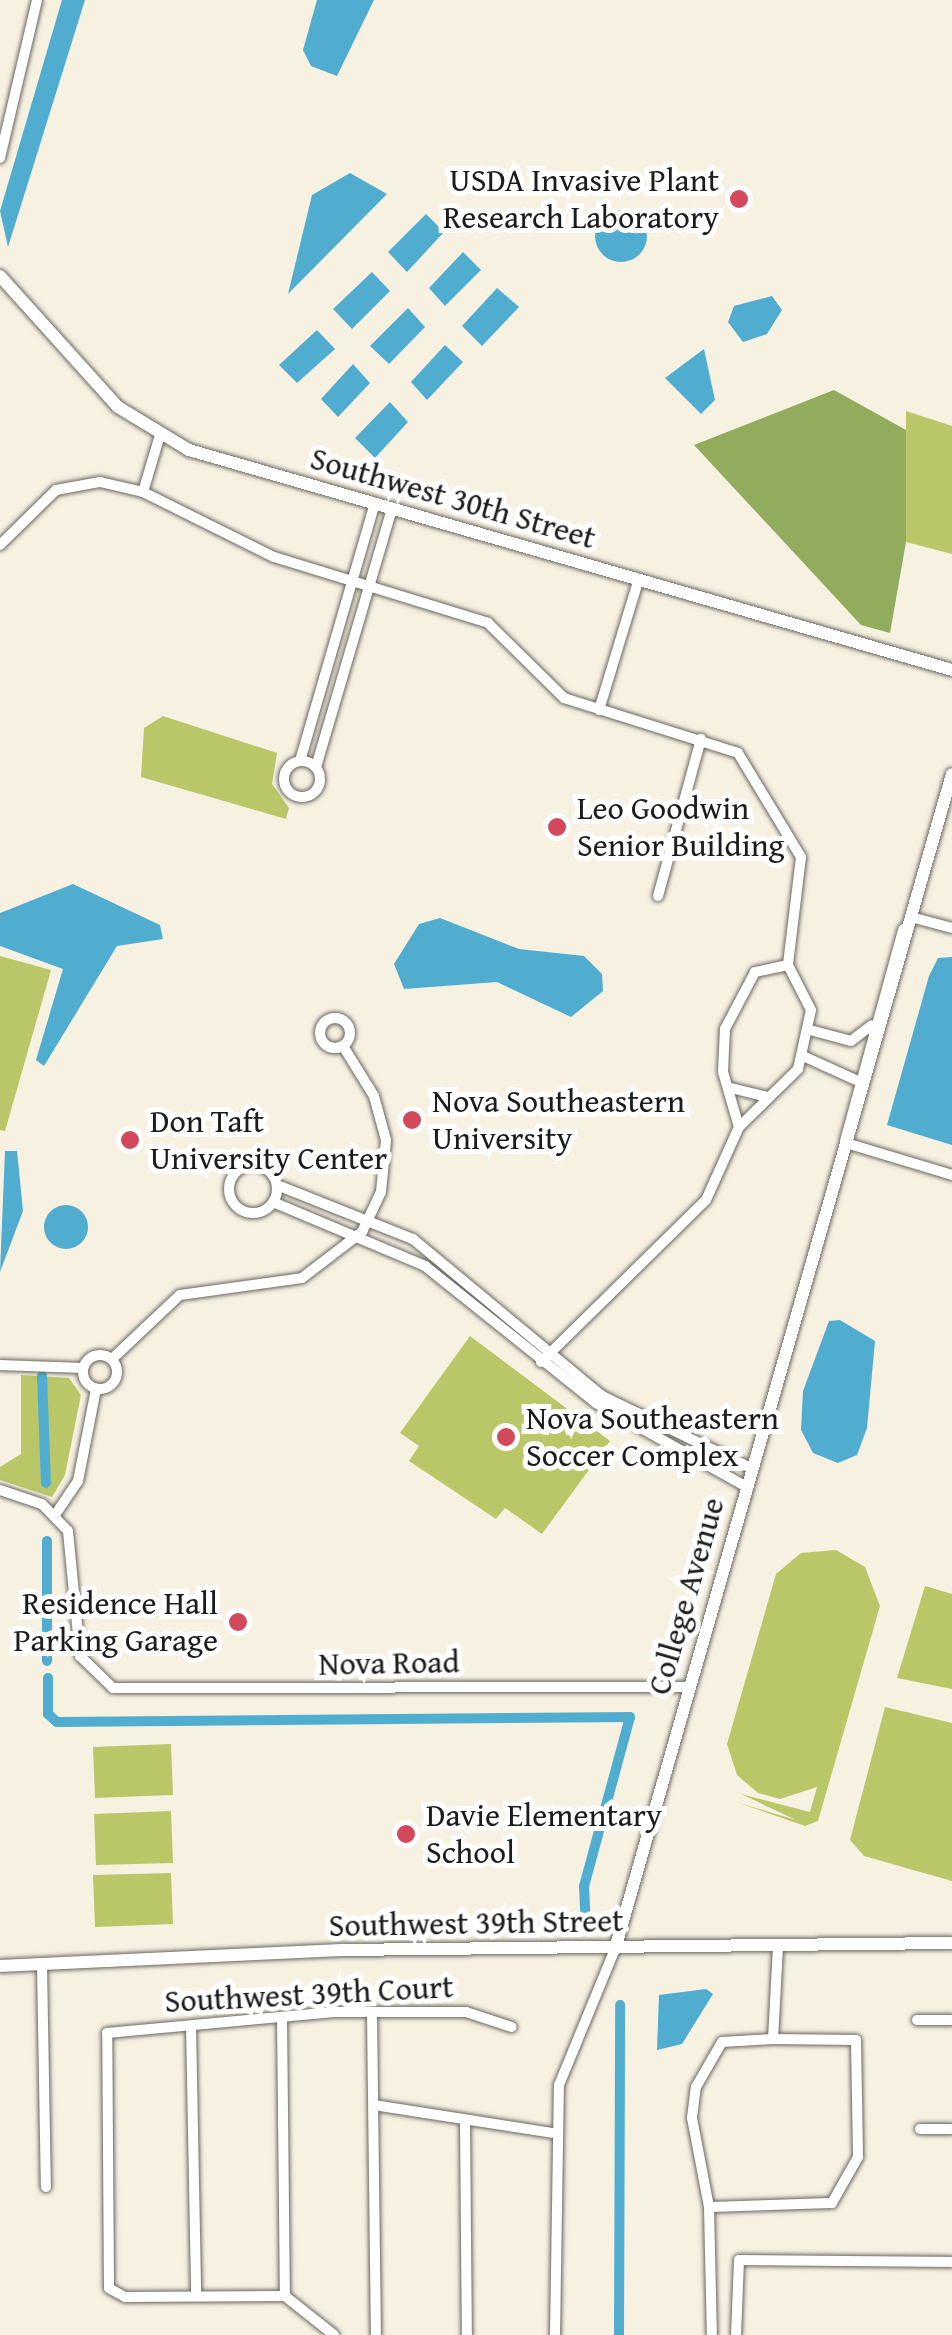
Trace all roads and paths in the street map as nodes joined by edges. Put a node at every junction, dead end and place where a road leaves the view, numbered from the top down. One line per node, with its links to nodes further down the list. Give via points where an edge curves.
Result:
1 (37, 0): 2 (street)
2 (0, 158)
3 (0, 276): 4 (street, Southwest 30th Street, via 96,385)
4 (160, 435): 5 (street); 6 (street, Southwest 30th Street)
5 (143, 492): 8 (street, via 100,482 56,490); 9 (street, via 247,546)
6 (375, 503): 7 (street, Southwest 30th Street); 9 (street)
7 (392, 508): 10 (street, Southwest 30th Street); 11 (street)
8 (0, 545)
9 (352, 582): 11 (street); 15 (street)
10 (638, 582): 12 (street, Southwest 30th Street); 13 (street)
11 (368, 586): 13 (street, via 502,630 553,691); 16 (street)
12 (952, 670)
13 (599, 710): 14 (street)
14 (701, 739): 18 (street); 21 (street, via 738,754 802,856)
15 (300, 761): 16 (street); 16 (street, via 284,778 298,796 317,788)
16 (316, 767)
17 (952, 774): 19 (street, College Avenue)
18 (658, 896)
19 (910, 917): 20 (street); 22 (street, College Avenue); 30 (street, College Avenue)
20 (952, 928)
21 (788, 965): 23 (street, via 802,978); 27 (street, via 755,972 737,994 722,1056)
22 (872, 1025): 23 (street, via 850,1040); 26 (street, College Avenue)
23 (810, 1030): 25 (street)
24 (343, 1046): 34 (street, via 374,1096 386,1140)
25 (803, 1056): 26 (street); 28 (street)
26 (856, 1080): 30 (street, College Avenue)
27 (730, 1087): 28 (street); 29 (street)
28 (770, 1096): 29 (street)
29 (739, 1127): 36 (street, via 706,1200)
30 (846, 1143): 31 (street); 43 (street, College Avenue)
31 (952, 1175)
32 (277, 1185): 33 (street); 33 (street, via 257,1165 229,1183 240,1209); 34 (street)
33 (273, 1202): 35 (street)
34 (370, 1218): 35 (street); 36 (street, via 452,1265)
35 (362, 1232): 36 (street, via 463,1292); 37 (street, via 296,1280 180,1295)
36 (545, 1359): 41 (street); 42 (street)
37 (112, 1360): 39 (street, via 95,1356); 40 (street, via 115,1380)
38 (0, 1365): 39 (street)
39 (83, 1368): 40 (street)
40 (96, 1388): 46 (street, via 78,1482)
41 (673, 1436): 42 (street); 43 (street)
42 (665, 1448): 44 (street)
43 (751, 1468): 44 (street, College Avenue)
44 (745, 1486): 47 (street, College Avenue)
45 (0, 1490): 46 (street)
46 (54, 1515): 47 (street, Nova Road, via 75,1550 79,1650 94,1677 121,1689)
47 (688, 1687): 50 (street, College Avenue)
48 (952, 1943): 49 (street, Southwest 39th Street)
49 (778, 1946): 50 (street, Southwest 39th Street); 59 (street)
50 (615, 1949): 51 (street, Southwest 39th Street); 64 (street, via 558,2085)
51 (42, 1965): 52 (street, Southwest 39th Street); 65 (street)
52 (0, 1966)
53 (372, 2012): 54 (street, Southwest 39th Court); 58 (street, Southwest 39th Court, via 466,2012); 60 (street)
54 (282, 2017): 57 (street, Southwest 39th Court); 69 (street)
55 (917, 2020): 56 (street)
56 (952, 2020)
57 (191, 2026): 68 (street); 68 (street, Southwest 39th Court, via 108,2033 109,2288 125,2297)
58 (512, 2027)
59 (773, 2039): 66 (street, via 722,2042 696,2088 692,2118); 66 (street, via 856,2040 858,2157 832,2203)
60 (374, 2104): 61 (street, via 436,2108); 71 (street)
61 (465, 2121): 64 (street); 72 (street)
62 (920, 2129): 63 (street)
63 (952, 2129)
64 (552, 2132): 73 (street)
65 (46, 2187)
66 (710, 2207): 74 (street)
67 (952, 2262): 75 (street, via 739,2260)
68 (196, 2296): 69 (street)
69 (286, 2296): 70 (street)
70 (334, 2335)
71 (376, 2335)
72 (466, 2335)
73 (555, 2335)
74 (712, 2335)
75 (736, 2335)

